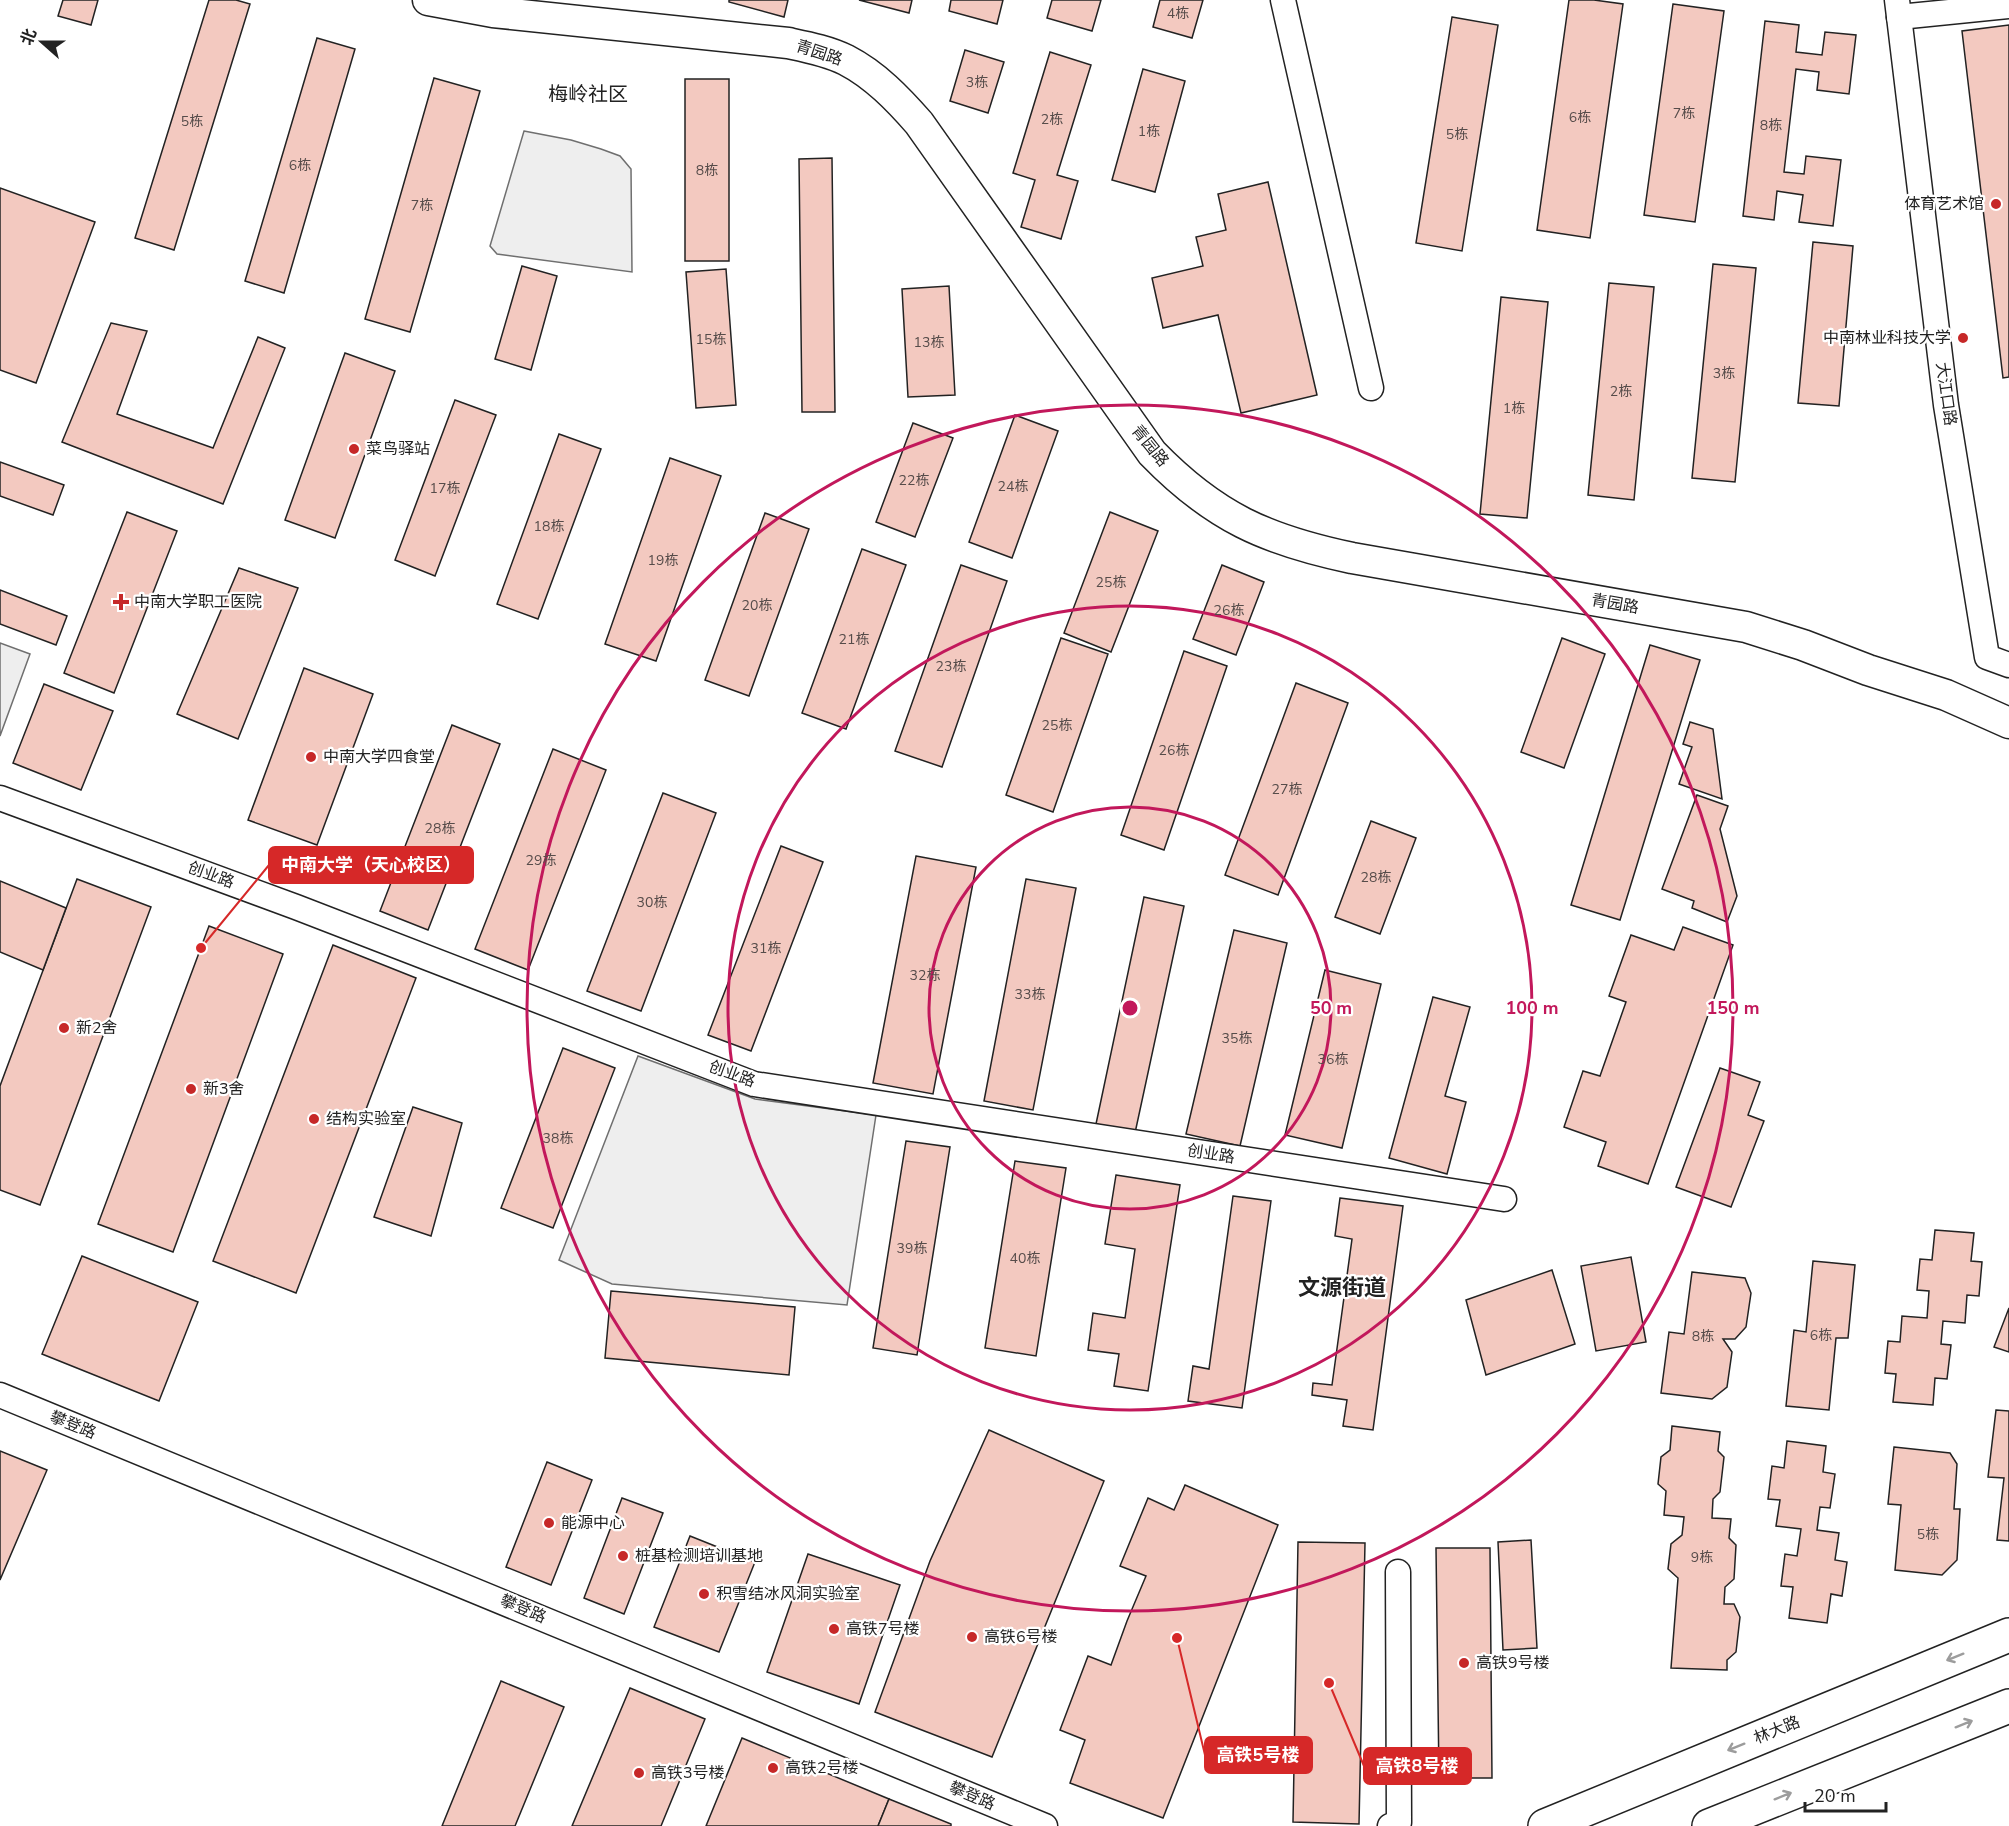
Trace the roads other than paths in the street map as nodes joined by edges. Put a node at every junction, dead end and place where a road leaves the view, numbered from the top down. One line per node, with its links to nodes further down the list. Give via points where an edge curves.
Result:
1 (428, 0): 7 (street, 青园路, via 493,12 788,43 846,60 896,96 919,123 1152,453 1207,502 1272,537 1352,558 1746,627 1946,695)
2 (1283, 0): 5 (street)
3 (2009, 6): 4 (street)
4 (1898, 8): 6 (street, 大江口路, via 1946,405 1987,657)
5 (1371, 388)
6 (2009, 665)
7 (2009, 723)
8 (0, 798): 9 (street, 创业路, via 296,907 754,1084)
9 (1504, 1199)
10 (0, 1395): 14 (street, 攀登路)
11 (1398, 1572): 15 (street, via 1399,1822)
12 (2009, 1635): 16 (main road, 林大路, one-way to 16)
13 (2009, 1706): 17 (main road, one-way to 13)
14 (1045, 1826)
15 (1390, 1826)
16 (1545, 1826)
17 (1710, 1826)

